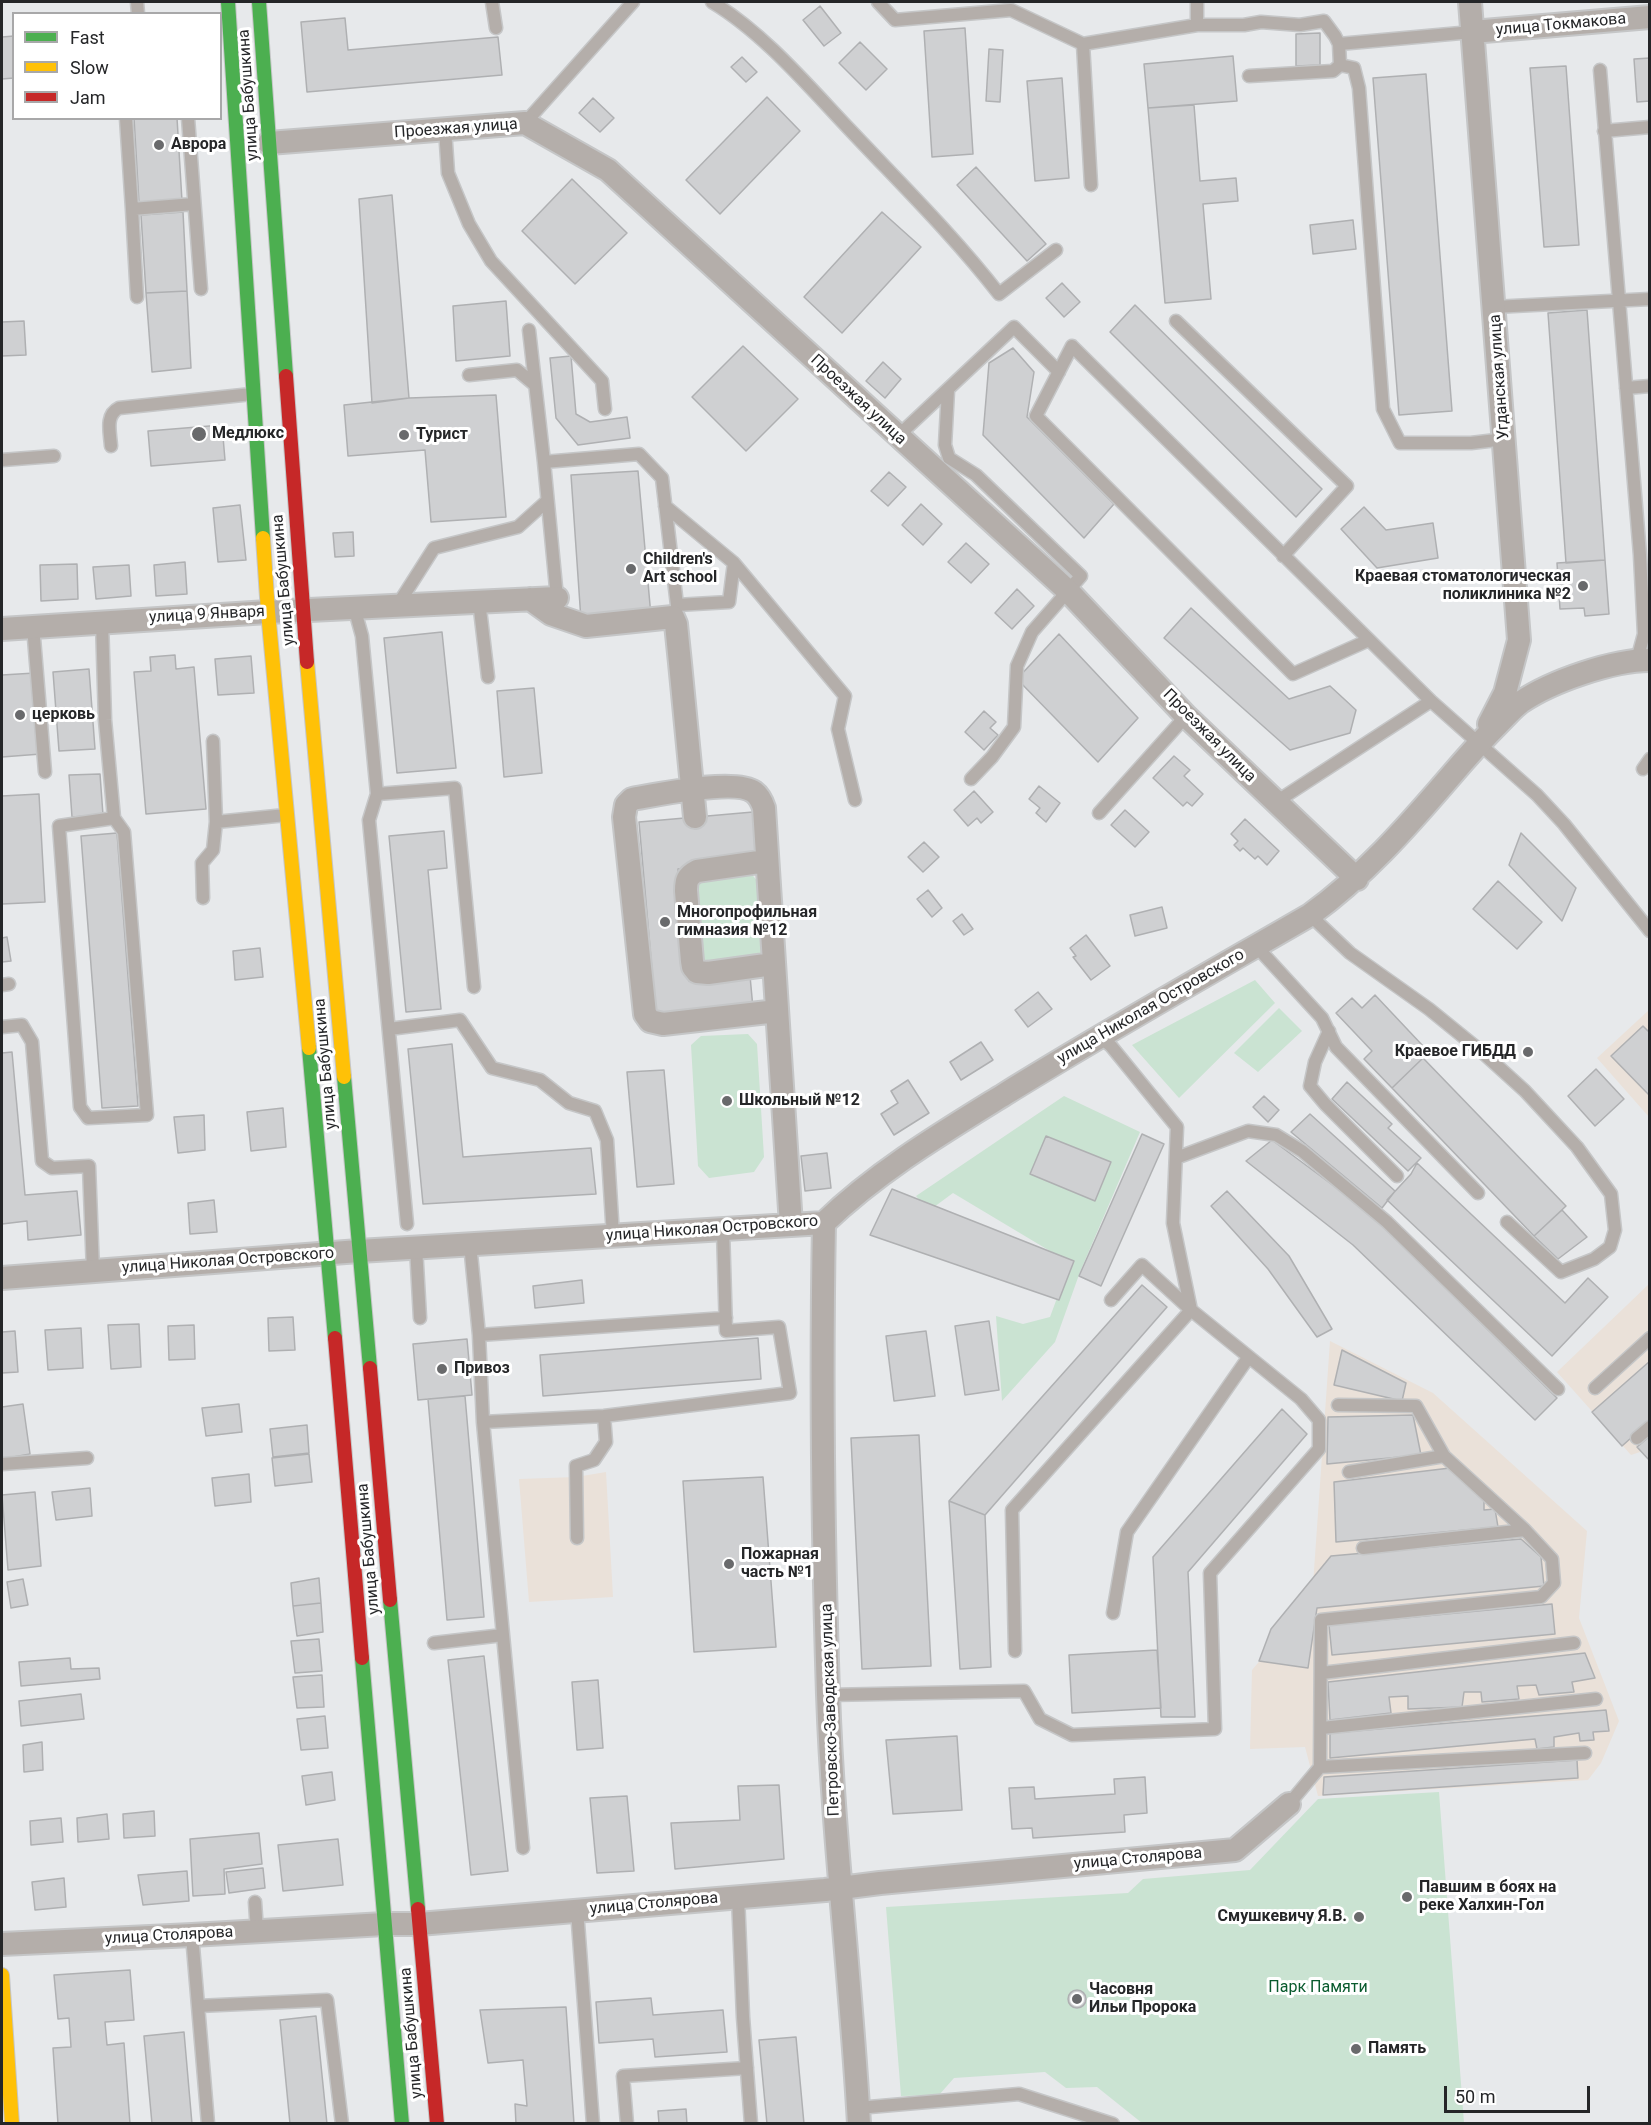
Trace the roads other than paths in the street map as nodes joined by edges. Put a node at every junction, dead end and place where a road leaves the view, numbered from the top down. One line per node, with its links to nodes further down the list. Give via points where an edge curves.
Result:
1 (228, 2): 43 (main road, улица Бабушкина)
2 (259, 2): 25 (main road, улица Бабушкина)
3 (492, 2): 12 (lane)
4 (633, 2): 21 (lane)
5 (712, 2): 29 (lane, via 731,13 791,68 969,255 999,294)
6 (878, 2): 9 (lane, via 894,20)
7 (1197, 2): 11 (lane)
8 (1470, 2): 13 (street, Угданская улица)
9 (1011, 6): 14 (lane)
10 (1650, 17): 13 (street, улица Токмакова)
11 (1197, 25): 14 (lane); 15 (lane, via 1300,25 1324,21)
12 (496, 28)
13 (1472, 32): 15 (lane); 34 (street, Угданская улица)
14 (1083, 44): 26 (lane)
15 (1339, 44): 16 (lane)
16 (1340, 65): 18 (lane, via 1333,71); 46 (lane, via 1354,68 1359,88 1383,409 1400,443)
17 (1600, 70): 24 (lane)
18 (1249, 76)
19 (126, 120): 28 (lane)
20 (188, 120): 27 (lane)
21 (525, 123): 23 (street, Проезжая улица); 45 (street, Проезжая улица, via 608,170)
22 (1650, 127): 24 (lane)
23 (445, 129): 25 (street, Проезжая улица); 44 (lane, via 448,173 469,224 491,261 602,381)
24 (1604, 131): 33 (lane)
25 (269, 143): 61 (main road, улица Бабушкина)
26 (1091, 185)
27 (194, 204): 28 (lane); 30 (lane)
28 (132, 209): 31 (lane)
29 (1056, 250)
30 (201, 289)
31 (137, 297)
32 (1650, 299): 33 (lane)
33 (1618, 301): 34 (lane); 41 (lane)
34 (1494, 307): 46 (street, Угданская улица)
35 (1176, 321): 53 (lane, via 1347,486)
36 (529, 330): 39 (lane)
37 (1059, 372): 42 (lane, via 1014,327); 53 (lane, via 1072,346); 66 (lane, via 1035,416 1293,674)
38 (469, 375): 39 (lane, via 517,370)
39 (535, 385): 50 (lane)
40 (1650, 386): 41 (lane)
41 (1626, 387): 67 (lane, via 1640,555)
42 (948, 390): 45 (lane); 55 (lane, via 945,445 949,458 976,475 1080,576)
43 (254, 394): 47 (lane, via 119,408 109,417); 62 (main road, улица Бабушкина)
44 (604, 409)
45 (898, 436): 55 (street, Проезжая улица)
46 (1504, 439): 72 (street, Угданская улица, via 1519,640 1505,693)
47 (111, 446)
48 (54, 456): 49 (lane)
49 (2, 460)
50 (544, 462): 51 (lane); 52 (lane, via 639,454 662,478)
51 (547, 501): 56 (lane); 59 (lane, via 518,527 434,548)
52 (665, 506): 54 (lane); 54 (lane, via 677,605 729,602)
53 (1283, 556): 66 (lane)
54 (734, 563): 76 (lane, via 845,696 838,729)
55 (1068, 591): 70 (street, Проезжая улица); 74 (lane, via 1032,632 1017,666 1014,727)
56 (557, 598): 57 (street, улица 9 Января)
57 (530, 599): 58 (street, улица 9 Января); 81 (street, via 551,614 586,626 673,616)
58 (479, 601): 59 (street, улица 9 Января); 68 (lane)
59 (397, 606): 60 (street, улица 9 Января)
60 (354, 608): 61 (street, улица 9 Января); 75 (lane, via 362,636)
61 (303, 610): 62 (street, улица 9 Января); 107 (main road, улица Бабушкина)
62 (268, 612): 63 (street, улица 9 Января); 79 (main road, улица Бабушкина)
63 (102, 622): 64 (street, улица 9 Января); 80 (lane)
64 (33, 626): 65 (street, улица 9 Января); 73 (lane)
65 (2, 629)
66 (1369, 640): 69 (lane)
67 (1643, 660): 72 (street, via 1576,675 1546,687 1519,703)
68 (488, 677)
69 (1431, 701): 72 (lane); 77 (lane)
70 (1186, 716): 77 (street, Проезжая улица); 78 (lane)
71 (213, 741): 82 (lane)
72 (1478, 744): 84 (street, улица Николая Островского); 87 (lane, via 1564,824)
73 (45, 772)
74 (971, 779)
75 (377, 794): 90 (lane, via 455,788); 93 (lane, via 369,820)
76 (855, 800)
77 (1276, 802): 84 (street, Проезжая улица)
78 (1099, 813)
79 (287, 815): 82 (lane); 108 (main road, улица Бабушкина)
80 (114, 818): 80 (lane, via 124,832 147,1115 88,1118 80,1107 59,826)
81 (695, 818)
82 (216, 822): 85 (lane, via 213,850 202,863)
83 (766, 861): 89 (street); 89 (street, via 696,871 686,881 686,891 692,961 697,972); 91 (street, via 764,808 753,792 738,787 694,789 632,799 626,805 630,888 645,1014 650,1021 663,1024)
84 (1357, 879): 86 (street, улица Николая Островского)
85 (203, 898)
86 (1310, 915): 88 (street, улица Николая Островского); 99 (lane, via 1350,953 1429,1009 1525,1091 1577,1147 1611,1194 1615,1230 1610,1247 1594,1259 1562,1272)
87 (1650, 931)
88 (1256, 946): 94 (lane, via 1322,1018); 95 (street, улица Николая Островского)
89 (773, 964): 91 (street)
90 (474, 987)
91 (777, 1011): 102 (street)
92 (2, 1027): 109 (lane, via 22,1025 32,1042 42,1161 52,1168 89,1166)
93 (388, 1029): 101 (lane); 104 (lane, via 460,1020 492,1068 540,1080 569,1103 595,1111 607,1140)
94 (1329, 1031): 97 (lane, via 1315,1062 1310,1086); 98 (lane, via 1336,1047)
95 (1099, 1036): 96 (lane, via 1177,1126); 100 (street, улица Николая Островского, via 918,1148)
96 (1176, 1158): 112 (lane, via 1173,1223); 119 (lane, via 1248,1131 1276,1135 1302,1151 1387,1222)
97 (1397, 1176)
98 (1478, 1193)
99 (1507, 1222)
100 (824, 1223): 102 (street, улица Николая Островского); 138 (street, Петровско-Заводская улица)
101 (407, 1224)
102 (791, 1225): 103 (street, улица Николая Островского)
103 (723, 1230): 104 (street, улица Николая Островского); 114 (lane)
104 (613, 1236): 105 (street, улица Николая Островского)
105 (470, 1244): 106 (street, улица Николая Островского); 115 (lane)
106 (416, 1247): 107 (street, улица Николая Островского); 113 (lane)
107 (359, 1251): 108 (street, улица Николая Островского); 149 (main road, улица Бабушкина)
108 (328, 1253): 109 (street, улица Николая Островского); 150 (main road, улица Бабушкина)
109 (93, 1271): 110 (street, улица Николая Островского)
110 (2, 1278)
111 (1111, 1300): 112 (lane, via 1142,1265)
112 (1191, 1310): 117 (lane); 136 (lane, via 1012,1510)
113 (420, 1318)
114 (726, 1318): 115 (lane); 121 (lane, via 726,1331 779,1327 790,1393)
115 (479, 1335): 122 (lane)
116 (1650, 1338): 118 (lane)
117 (1248, 1358): 132 (lane, via 1126,1532); 138 (lane, via 1301,1399 1319,1420 1319,1449 1210,1573 1215,1729 1072,1735 1040,1719 1024,1691)
118 (1595, 1388)
119 (1558, 1389)
120 (1338, 1405): 125 (lane, via 1416,1406)
121 (604, 1416): 122 (lane); 130 (lane, via 606,1442 594,1460 576,1466)
122 (483, 1422): 133 (lane)
123 (1650, 1427): 124 (lane)
124 (1636, 1438)
125 (1444, 1456): 128 (lane); 129 (lane)
126 (87, 1458): 127 (lane)
127 (2, 1464)
128 (1349, 1472)
129 (1525, 1530): 131 (lane); 137 (lane, via 1552,1559 1554,1582 1541,1597 1322,1620)
130 (577, 1538)
131 (1364, 1548)
132 (1113, 1613)
133 (502, 1635): 134 (lane); 144 (lane)
134 (434, 1643)
135 (1574, 1643): 137 (lane)
136 (1016, 1651)
137 (1322, 1673): 140 (lane)
138 (828, 1695): 145 (street, Петровско-Заводская улица)
139 (1596, 1699): 140 (lane)
140 (1322, 1728): 142 (lane)
141 (1585, 1753): 142 (lane)
142 (1320, 1767): 143 (lane)
143 (1289, 1804): 145 (street, улица Столярова, via 1235,1850)
144 (523, 1848)
145 (839, 1888): 146 (street, улица Столярова); 158 (street, Петровско-Заводская улица)
146 (738, 1897): 148 (street, улица Столярова); 157 (lane)
147 (255, 1902): 151 (lane)
148 (577, 1910): 149 (street, улица Столярова); 164 (lane)
149 (419, 1923): 150 (street, улица Столярова); 163 (main road, улица Бабушкина)
150 (384, 1924): 151 (street, улица Столярова); 162 (main road, улица Бабушкина)
151 (257, 1932): 152 (street, улица Столярова)
152 (192, 1935): 153 (street, улица Столярова); 155 (lane)
153 (2, 1944)
154 (2, 1975): 156 (main road)
155 (198, 2006): 160 (lane); 161 (lane, via 327,2000)
156 (4, 2050): 159 (main road)
157 (747, 2068): 165 (lane, via 623,2076); 166 (lane)
158 (859, 2116): 167 (lane, via 1019,2094)
159 (12, 2124)
160 (208, 2124)
161 (342, 2124)
162 (402, 2124)
163 (437, 2124)
164 (593, 2124)
165 (627, 2124)
166 (751, 2124)
167 (1113, 2124)

